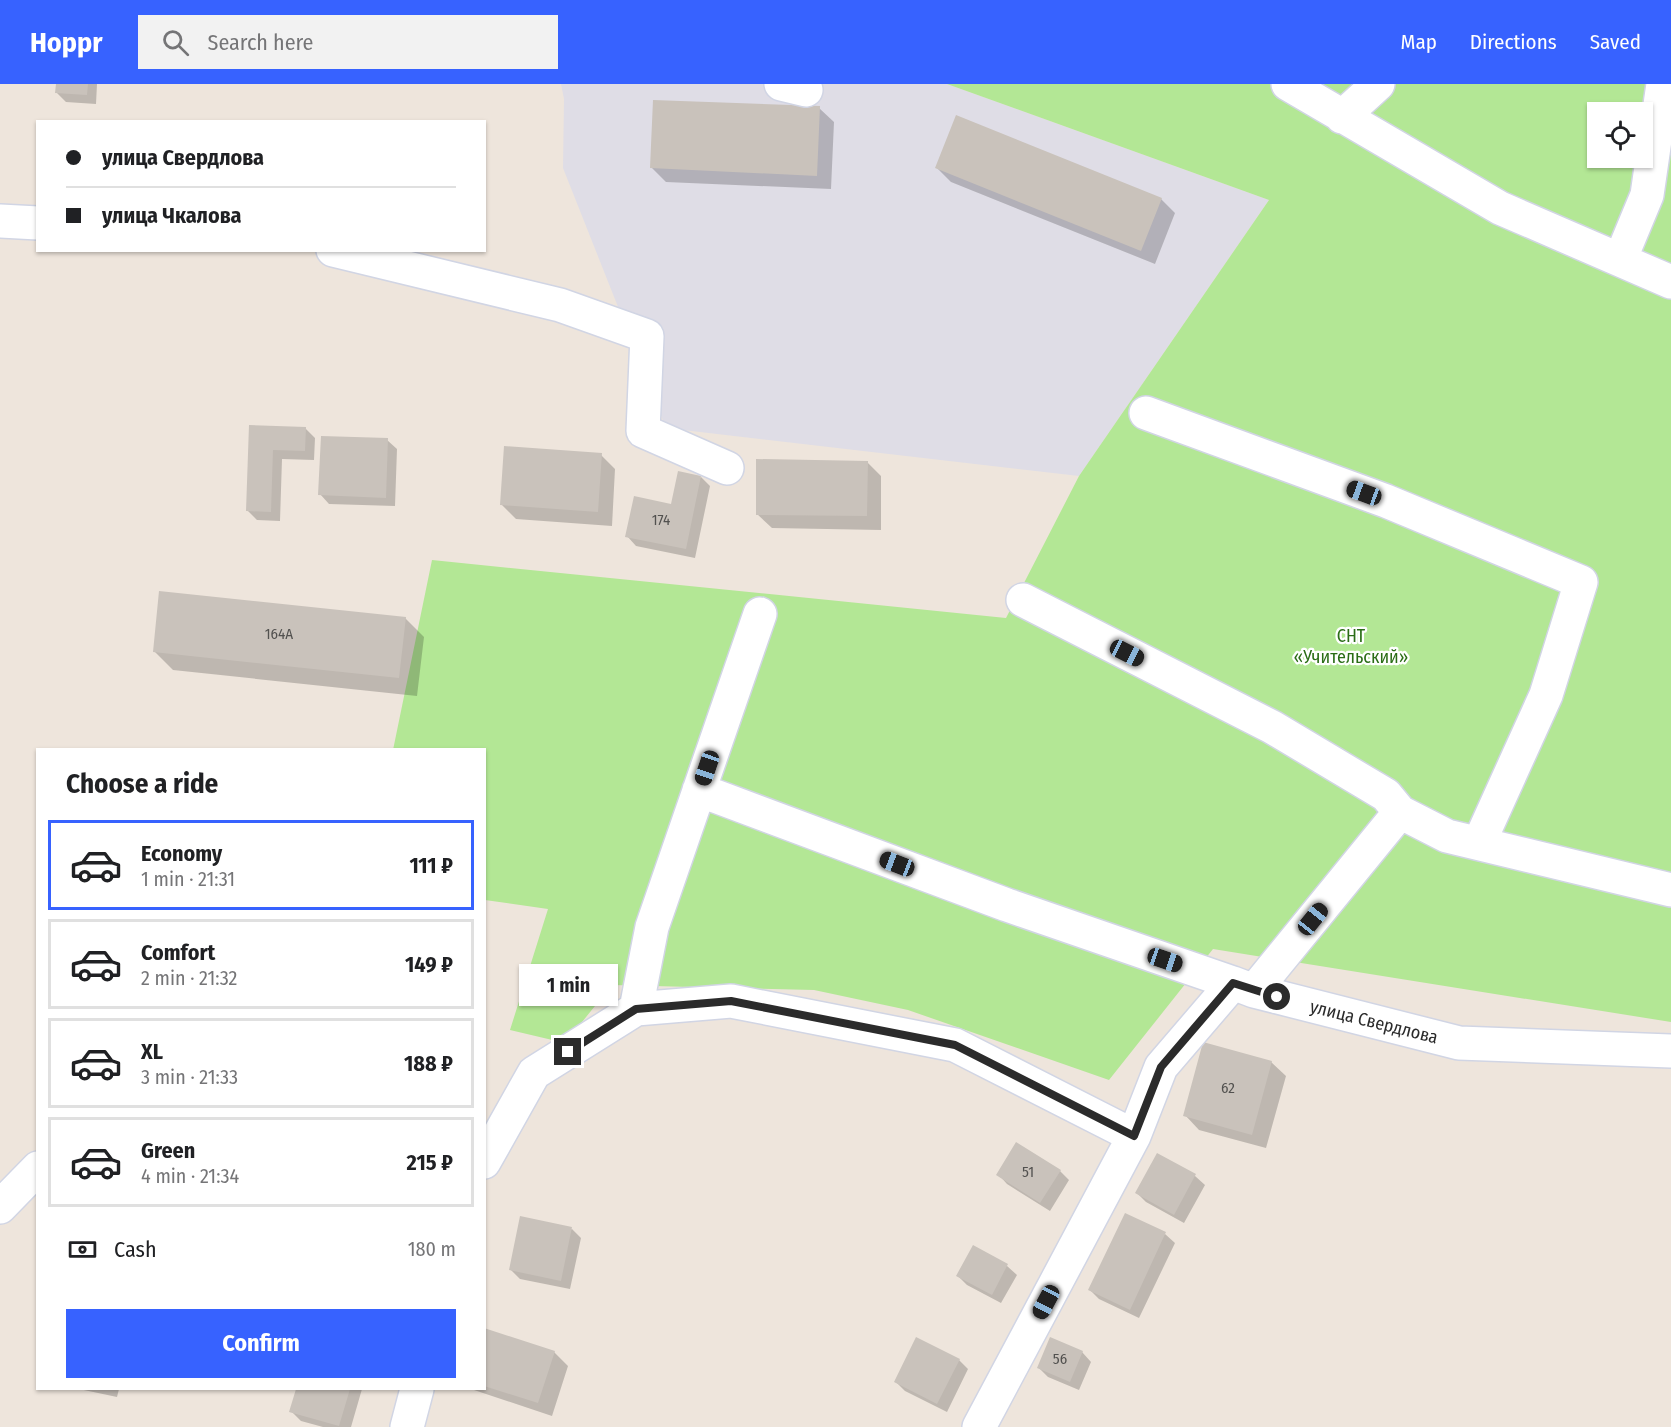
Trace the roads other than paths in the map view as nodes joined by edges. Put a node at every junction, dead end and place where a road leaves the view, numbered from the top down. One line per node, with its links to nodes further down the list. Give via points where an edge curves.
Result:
1 (1288, 84): 4 (street)
2 (1378, 84): 4 (street)
3 (1663, 84): 8 (street, via 1647,195)
4 (1342, 117): 8 (street, via 1500,208)
5 (0, 221): 6 (street)
6 (36, 224)
7 (341, 252): 11 (street, via 560,305 647,336 643,431)
8 (1620, 260): 9 (street)
9 (1671, 282)
10 (1146, 413): 16 (street, via 1386,501 1581,582 1546,695)
11 (727, 468)
12 (1023, 600): 15 (street, via 1272,727 1386,795)
13 (760, 614): 14 (street)
14 (699, 790): 18 (street, улица Свердлова, via 1007,905); 19 (street, via 652,927)
15 (1401, 812): 16 (street, via 1447,836); 18 (street)
16 (1479, 843): 17 (street)
17 (1671, 890)
18 (1244, 987): 20 (street, улица Свердлова, via 1459,1043); 21 (street, via 1161,1067)
19 (636, 1009): 21 (street, via 731,1001 955,1045); 22 (street, via 534,1074)
20 (1671, 1051)
21 (1134, 1136): 27 (street)
22 (486, 1158)
23 (36, 1170): 24 (street)
24 (0, 1207)
25 (417, 1390): 26 (street)
26 (407, 1427)
27 (979, 1427)

